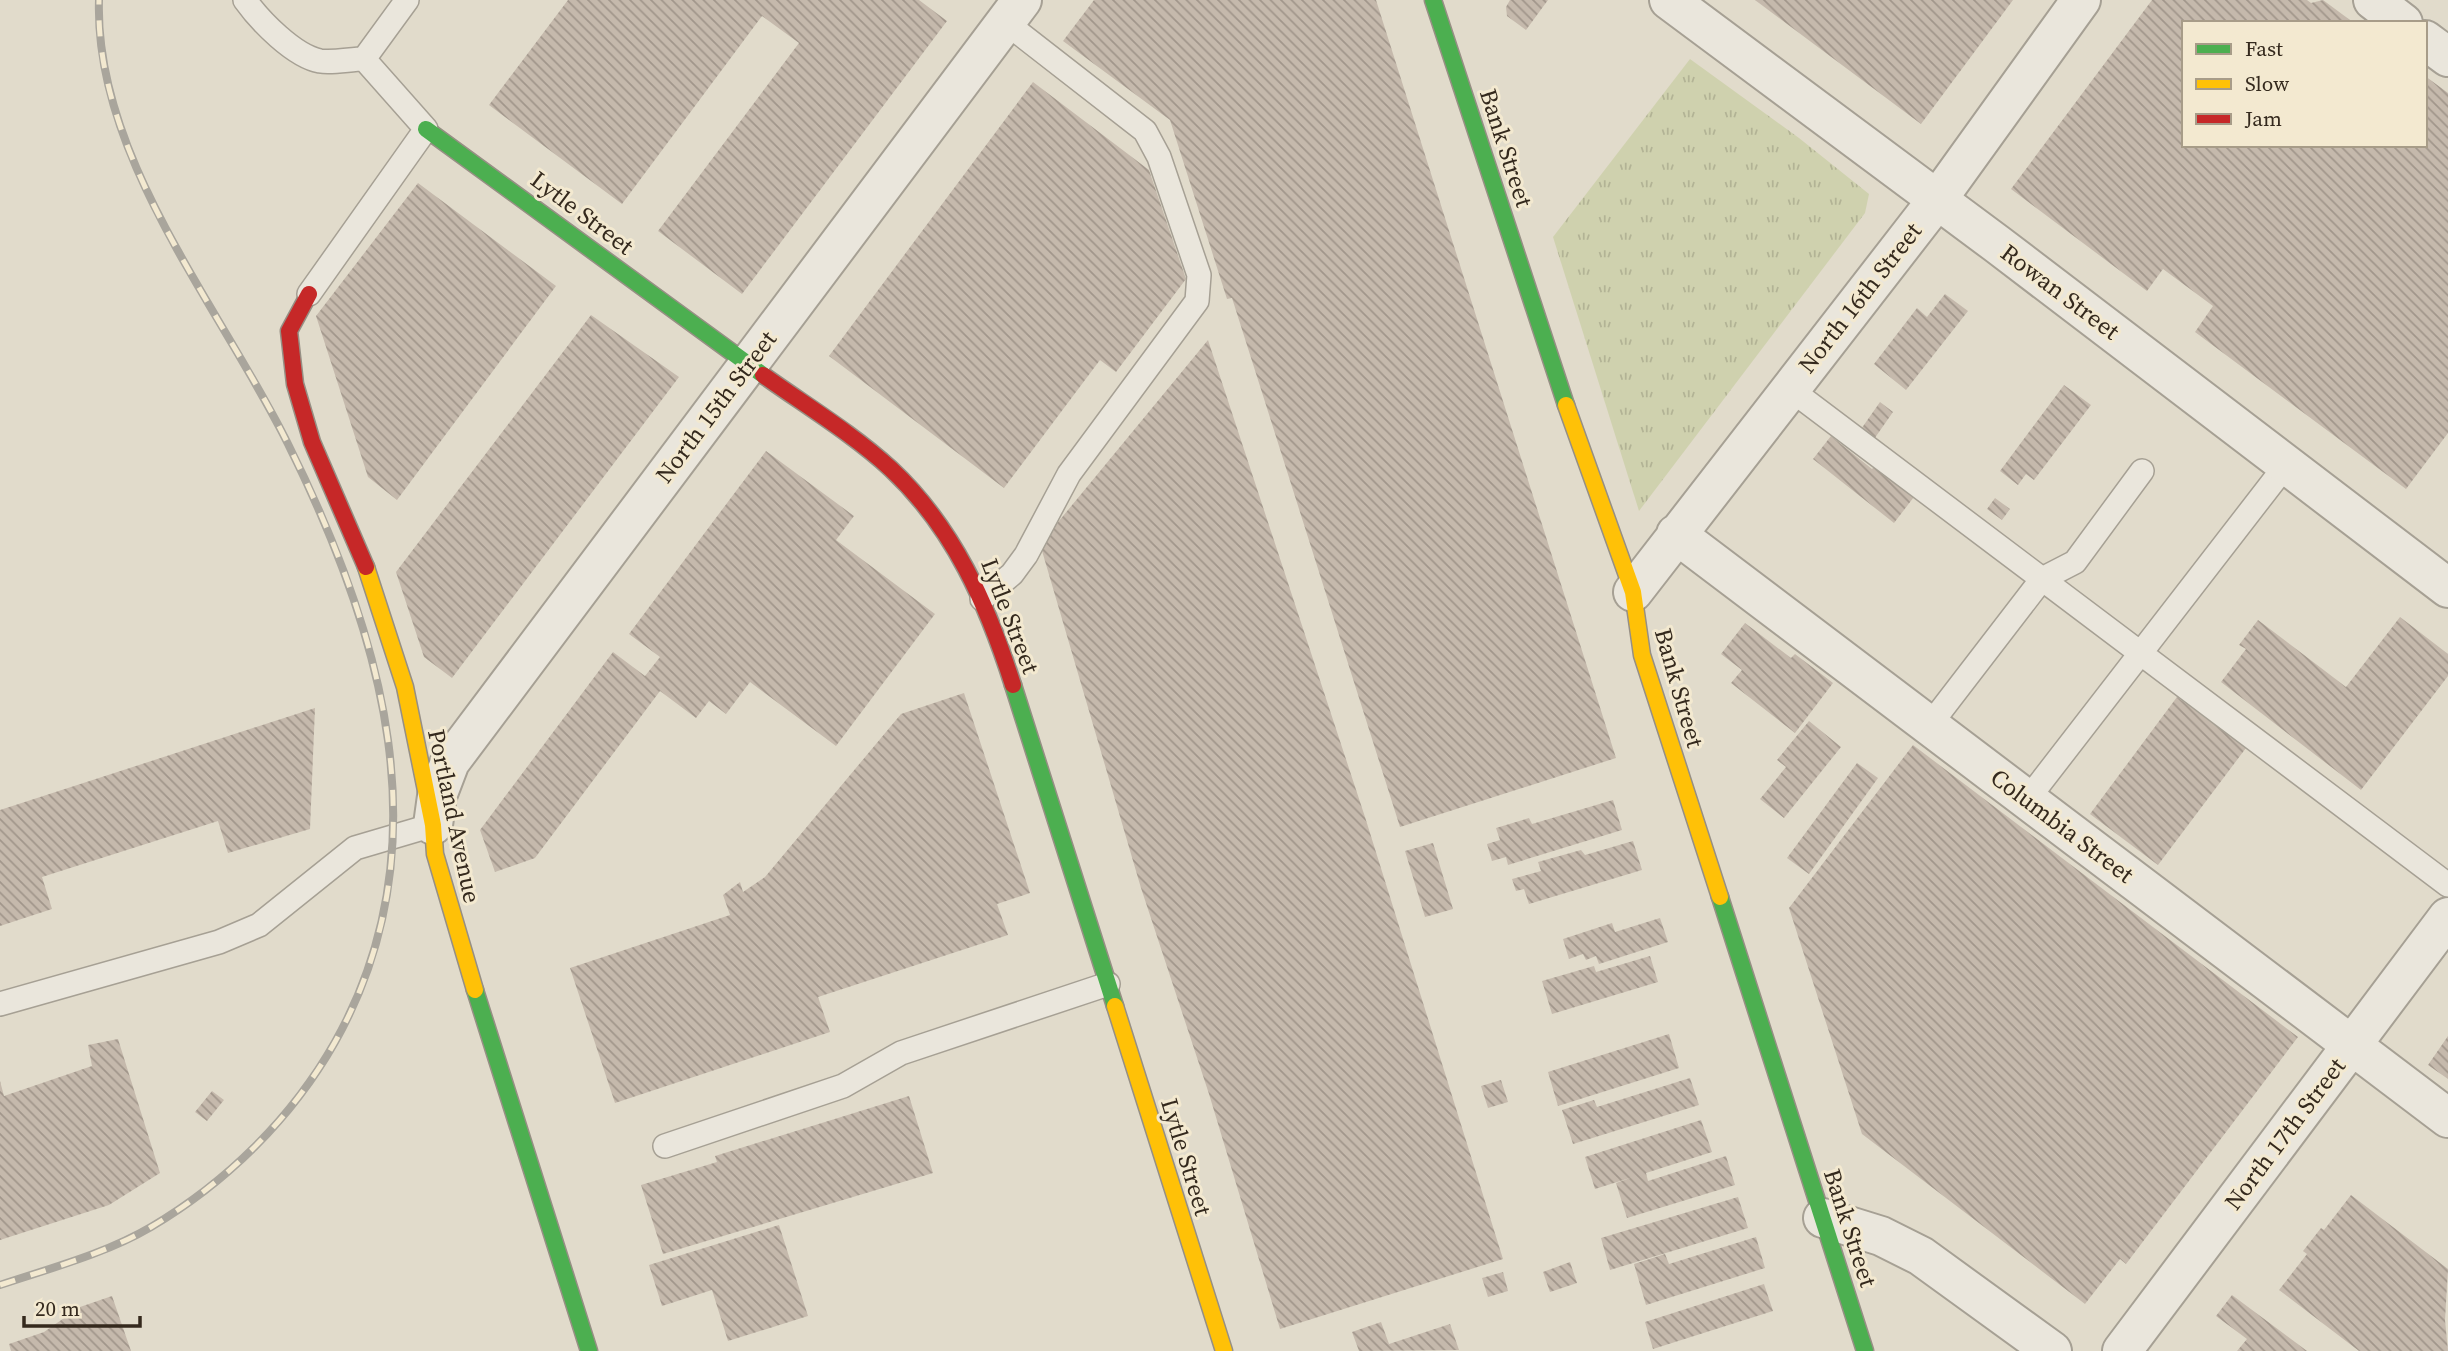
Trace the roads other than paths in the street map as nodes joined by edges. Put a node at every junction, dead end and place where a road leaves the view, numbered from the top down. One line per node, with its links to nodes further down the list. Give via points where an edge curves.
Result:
1 (245, 0): 11 (lane, via 285,42 319,61)
2 (407, 0): 11 (lane)
3 (1433, 0): 22 (street, Bank Street, via 1585,463)
4 (1669, 0): 13 (street, Rowan Street)
5 (2081, 0): 13 (street, North 16th Street)
6 (2373, 0): 8 (street)
7 (1014, 11): 15 (street, North 15th Street); 23 (lane, via 1145,131 1159,157 1199,275 1197,301 1069,474 1026,555 1012,574)
8 (2400, 21)
9 (2427, 41): 10 (street)
10 (2448, 57)
11 (364, 59): 12 (lane)
12 (426, 129): 14 (lane); 15 (street, Lytle Street)
13 (1937, 200): 16 (street, North 16th Street); 17 (street, Rowan Street)
14 (309, 294): 27 (street, Portland Avenue, via 289,331 295,384 312,442 364,562 405,687)
15 (748, 365): 23 (street, Lytle Street, via 890,467 913,489 959,549); 27 (street, North 15th Street, via 450,762 437,796)
16 (1790, 389): 19 (street, North 16th Street); 20 (lane)
17 (2286, 465): 21 (street, Rowan Street); 24 (lane)
18 (2142, 471): 20 (lane, via 2075,562)
19 (1676, 534): 22 (street, North 16th Street); 25 (street, Columbia Street)
20 (2042, 579): 24 (lane); 25 (lane)
21 (2448, 588)
22 (1633, 592): 35 (street, Bank Street, via 1642,655)
23 (982, 599): 30 (street, Lytle Street)
24 (2139, 652): 26 (lane); 28 (lane)
25 (1929, 726): 26 (street, Columbia Street)
26 (2027, 800): 32 (street, Columbia Street)
27 (433, 825): 31 (lane, via 355,848 259,925 219,942); 36 (street, Portland Avenue, via 435,854 452,918)
28 (2448, 885)
29 (2448, 917): 32 (street, North 17th Street)
30 (1108, 984): 34 (lane, via 901,1053 843,1086); 37 (street, Lytle Street)
31 (0, 1004)
32 (2352, 1046): 33 (street, Columbia Street); 40 (street, North 17th Street)
33 (2448, 1118)
34 (666, 1146)
35 (1823, 1218): 38 (street, Bank Street); 39 (street, via 1881,1236 1921,1256)
36 (589, 1351)
37 (1224, 1351)
38 (1865, 1351)
39 (2052, 1351)
40 (2122, 1351)

